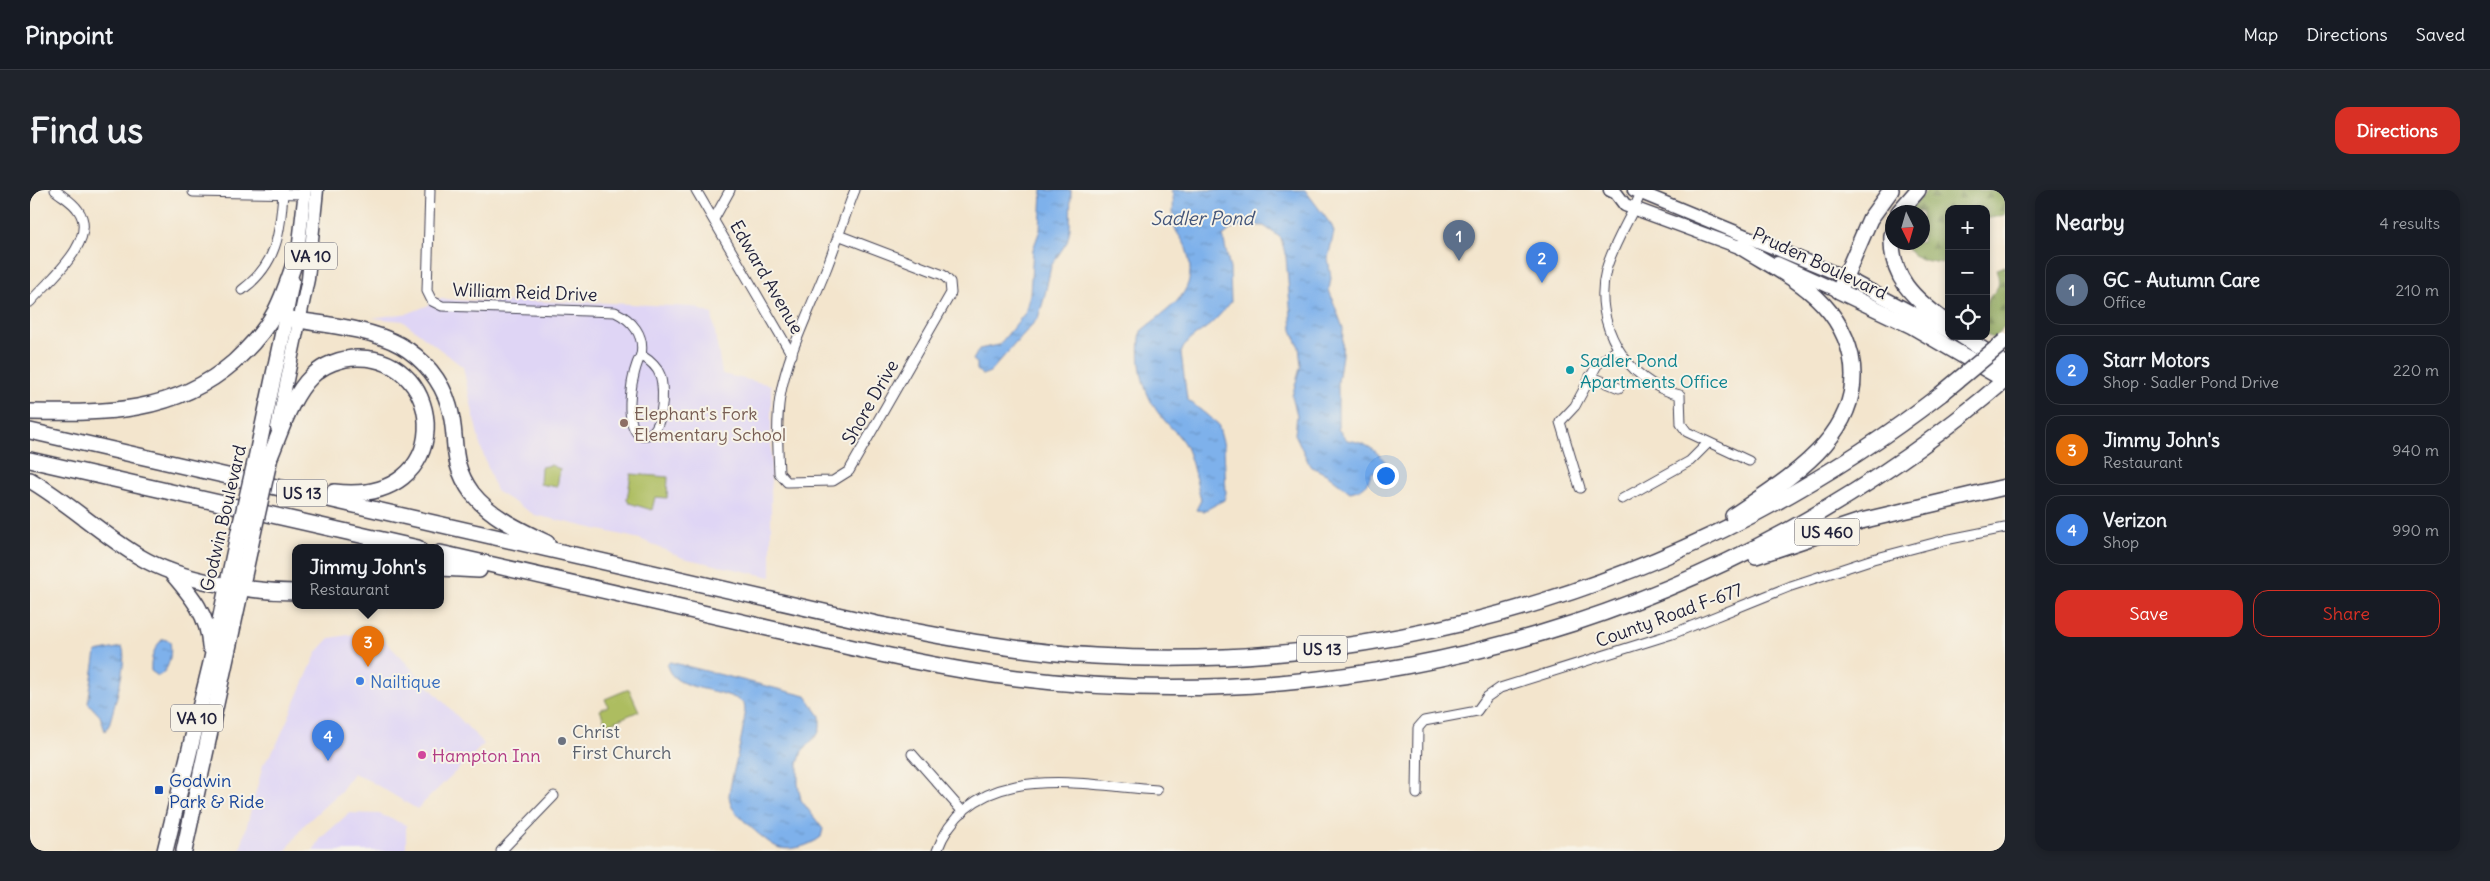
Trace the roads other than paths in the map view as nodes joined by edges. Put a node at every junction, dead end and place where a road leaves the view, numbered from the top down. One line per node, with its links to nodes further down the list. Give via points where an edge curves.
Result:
1 (55, 190): 22 (street, via 79,210 84,224 83,236 69,258)
2 (430, 190): 29 (street, William Reid Drive, via 427,291 432,301 442,306 615,312 636,328)
3 (696, 190): 15 (street, Edward Avenue)
4 (730, 190): 15 (street)
5 (855, 190): 16 (street, Shore Drive)
6 (1891, 190): 20 (highway, via 1870,219)
7 (1918, 190): 13 (highway)
8 (309, 191): 12 (street); 19 (main road, Godwin Boulevard / VA 10); 23 (main road, Godwin Boulevard / VA 10, via 313,240)
9 (1618, 191): 14 (main road, Pruden Boulevard)
10 (1637, 191): 14 (street); 20 (main road, Pruden Boulevard)
11 (193, 192): 12 (street)
12 (283, 193): 21 (street, via 281,222 271,257 260,275)
13 (1905, 205)
14 (1630, 210): 17 (main road, Pruden Boulevard); 28 (street, via 1606,270 1604,285 1604,312)
15 (714, 219): 30 (street, Edward Avenue)
16 (838, 235): 30 (street, Shore Drive); 30 (street, Shore Drive, via 936,271 948,279 951,292 849,471 833,482 787,482 779,473 780,400)
17 (1741, 247): 20 (main road, Pruden Boulevard); 52 (highway, via 1809,291 1837,322 1845,336 1852,362 1852,389 1847,411 1820,451 1763,496 1713,528)
18 (1893, 250): 24 (highway, via 1901,280)
19 (298, 252): 23 (main road, Godwin Boulevard / VA 10); 35 (highway, via 284,291 264,328 243,353 206,384 176,398 137,408 98,412)
20 (1842, 284): 25 (main road, Pruden Boulevard); 33 (highway, Pruden Boulevard)
21 (242, 290)
22 (30, 302)
23 (293, 319): 38 (highway, Godwin Boulevard / VA 10); 49 (highway, via 375,335 415,355 431,371 444,392 449,406 455,456 472,492 503,520)
24 (1945, 322)
25 (1945, 330)
26 (1968, 341): 31 (highway)
27 (2005, 341): 52 (highway, US 13, bridge, via 1879,440 1785,498 1671,555)
28 (1618, 349): 32 (street, via 1603,359); 37 (street, via 1644,378 1680,395 1684,428)
29 (642, 355): 29 (street, William Reid Drive, via 633,376 632,423 638,434 646,435 659,424 661,380 657,370)
30 (792, 355)
31 (2005, 364)
32 (1590, 376): 34 (street); 42 (street, via 1575,406 1560,426)
33 (2005, 380): 56 (highway, US 13, via 1902,460 1828,507 1747,552)
34 (1619, 388)
35 (30, 412)
36 (30, 431): 44 (highway, US 13)
37 (1708, 443): 40 (street); 45 (street, via 1690,460)
38 (263, 456): 44 (highway, via 304,384 328,365 352,358 372,359 402,374 419,395 426,418 426,437 415,464 401,480 382,490 356,494); 53 (highway, Godwin Boulevard / VA 10, bridge)
39 (30, 460): 47 (highway, US 13)
40 (1749, 461)
41 (30, 480): 51 (highway, via 64,501 118,543)
42 (1580, 488)
43 (2005, 488): 56 (highway, US 460, via 1904,510 1810,536 1691,583)
44 (286, 489): 49 (highway, US 13)
45 (1622, 499)
46 (2005, 528): 60 (street, County Road F-677, via 1913,548 1832,572 1672,634 1500,688 1477,711 1424,721 1418,728)
47 (400, 544)
48 (444, 554): 54 (highway, US 13)
49 (574, 555): 52 (highway, US 13, via 972,643 1054,653 1145,658 1265,655 1375,642 1500,614)
50 (444, 568): 54 (highway, via 494,572)
51 (172, 573): 53 (highway); 57 (highway, via 201,611 209,636)
52 (1600, 583)
53 (234, 586): 55 (highway); 57 (highway, Godwin Boulevard / VA 10); 64 (highway, Godwin Boulevard / VA 10)
54 (586, 586): 56 (highway, US 13, via 961,670 1043,681 1180,688 1323,679 1432,661 1536,635)
55 (292, 592)
56 (1654, 594)
57 (211, 663): 63 (highway, Godwin Boulevard / VA 10)
58 (912, 754): 62 (street)
59 (1157, 790): 62 (street, via 1025,783 995,791)
60 (1417, 794)
61 (554, 796): 65 (street)
62 (963, 812): 66 (street)
63 (166, 851)
64 (184, 851)
65 (501, 851)
66 (937, 851)

